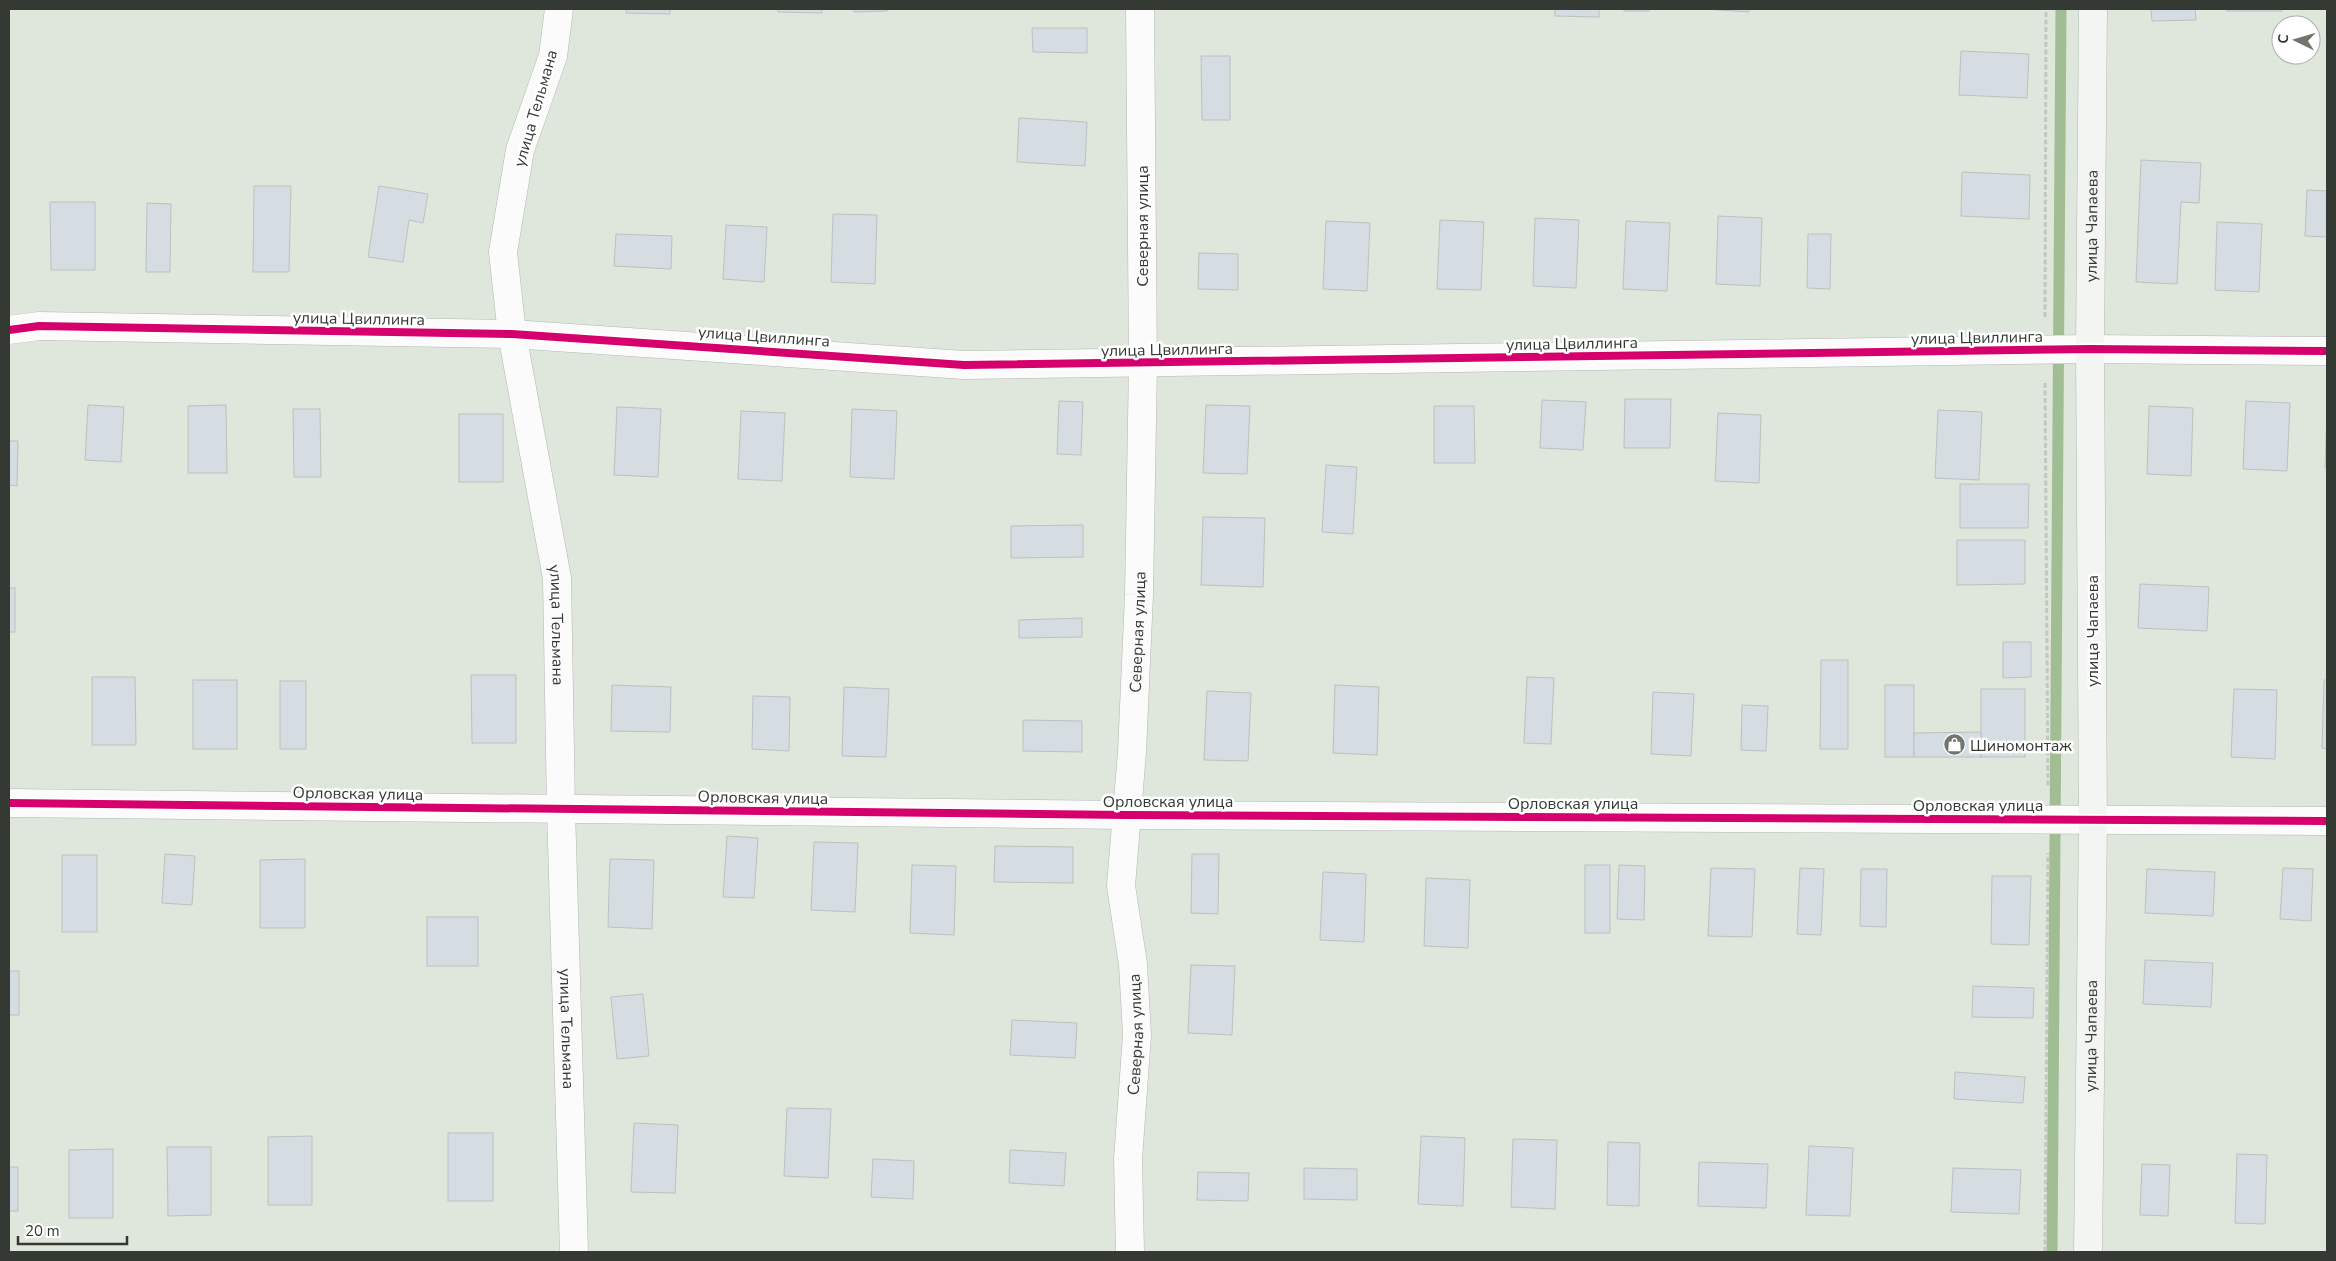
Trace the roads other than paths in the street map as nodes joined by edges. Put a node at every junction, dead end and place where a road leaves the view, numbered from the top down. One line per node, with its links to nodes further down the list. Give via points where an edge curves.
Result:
1 (559, 9): 5 (street, улица Тельмана, via 553,56 520,150 503,252)
2 (1140, 9): 8 (street, Северная улица)
3 (2093, 9): 6 (street, улица Чапаева)
4 (9, 330): 5 (street, улица Цвиллинга, via 40,326)
5 (512, 334): 8 (street, улица Цвиллинга, via 964,365); 10 (street, улица Тельмана, via 557,578)
6 (2090, 349): 7 (street, улица Цвиллинга); 8 (street, улица Цвиллинга); 12 (street, улица Чапаева)
7 (2327, 351)
8 (1143, 364): 11 (street, Северная улица, via 1139,595)
9 (9, 804): 10 (street, Орловская улица)
10 (561, 809): 11 (street, Орловская улица); 14 (street, улица Тельмана)
11 (1127, 815): 12 (street, Орловская улица); 15 (street, Северная улица, via 1121,886 1133,964 1137,1035 1128,1159)
12 (2092, 820): 13 (street, Орловская улица); 16 (street, улица Чапаева)
13 (2327, 821)
14 (574, 1252)
15 (1130, 1252)
16 (2088, 1252)

